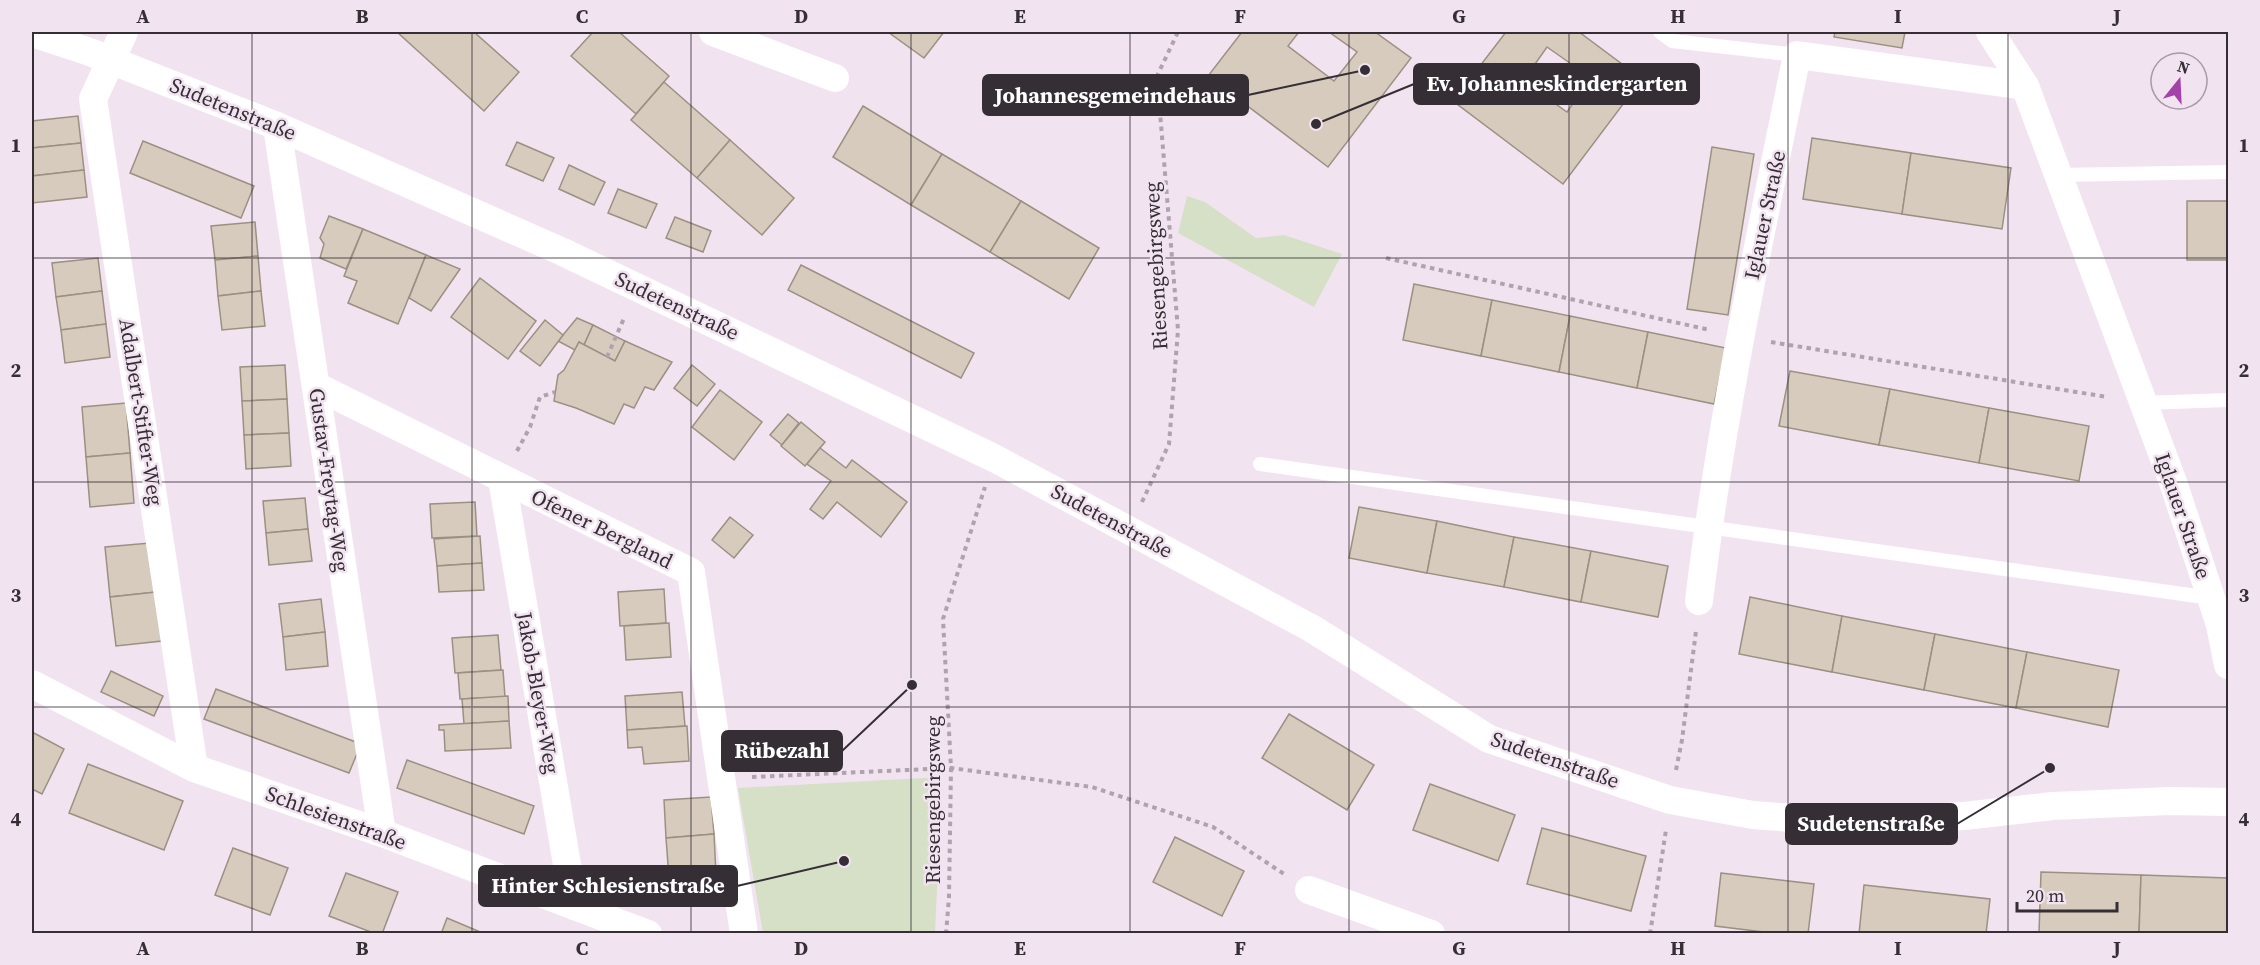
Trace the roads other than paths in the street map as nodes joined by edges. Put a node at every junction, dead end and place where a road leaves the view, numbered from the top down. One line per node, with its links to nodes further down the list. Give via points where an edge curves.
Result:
1 (124, 32): 7 (street)
2 (713, 32): 8 (street)
3 (1660, 32): 6 (lane, via 1672,41)
4 (1990, 32): 9 (street, Iglauer Straße)
5 (32, 33): 7 (street, Sudetenstraße)
6 (1797, 55): 9 (street); 18 (street, Iglauer Straße, via 1739,337)
7 (111, 60): 10 (street, Sudetenstraße); 23 (street, Adalbert-Stifter-Weg, via 93,99)
8 (835, 78)
9 (2025, 86): 12 (street, Iglauer Straße)
10 (277, 126): 13 (street, Gustav-Freytag-Weg); 24 (street, Sudetenstraße, via 563,252 994,458 1311,628 1489,739 1670,800 1753,815 1848,822 1964,816 2053,806)
11 (2229, 172): 12 (lane)
12 (2058, 175): 15 (street, Iglauer Straße)
13 (316, 386): 17 (street, Ofener Bergland); 25 (street, Gustav-Freytag-Weg)
14 (2229, 400): 15 (lane)
15 (2143, 403): 20 (street, Iglauer Straße)
16 (1260, 464): 18 (lane)
17 (505, 481): 27 (street, Jakob-Bleyer-Weg); 29 (street, Ofener Bergland, via 691,572)
18 (1708, 527): 19 (street, Iglauer Straße); 20 (lane)
19 (1699, 601)
20 (2220, 616): 21 (street, Iglauer Straße)
21 (2229, 665)
22 (32, 684): 23 (street, Schlesienstraße)
23 (194, 768): 25 (street, Schlesienstraße)
24 (2229, 802)
25 (382, 833): 27 (street, Schlesienstraße)
26 (1309, 890): 30 (street)
27 (574, 906): 28 (street, Schlesienstraße)
28 (648, 933)
29 (744, 933)
30 (1431, 933)

